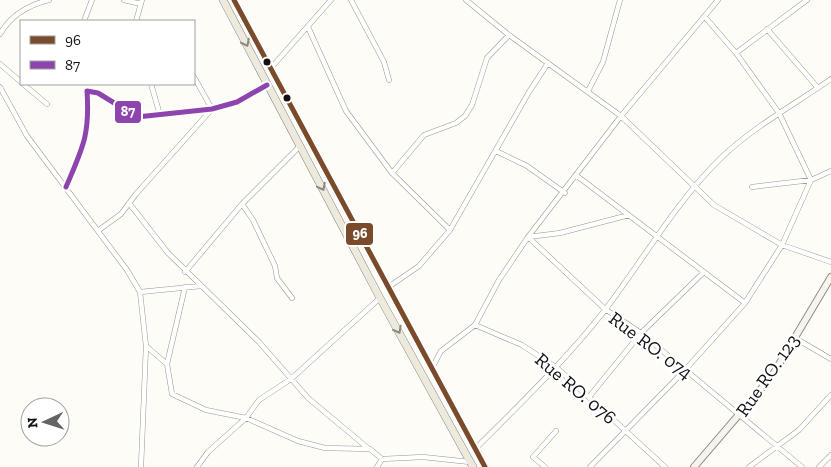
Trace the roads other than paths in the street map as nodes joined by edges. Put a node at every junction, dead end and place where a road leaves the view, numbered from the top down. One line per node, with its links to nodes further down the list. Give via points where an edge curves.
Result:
1 (49, 0): 18 (street, via 32,4 14,16)
2 (92, 0): 14 (street)
3 (124, 0): 12 (street)
4 (223, 0): 31 (main road, one-way to 31)
5 (234, 0): 23 (main road)
6 (332, 0): 16 (street)
7 (351, 0): 26 (street, via 384,62)
8 (466, 0): 19 (street)
9 (620, 0): 35 (street, via 603,62)
10 (718, 0): 13 (street)
11 (807, 0): 17 (street)
12 (141, 2): 15 (street)
13 (705, 17): 20 (street); 40 (street)
14 (84, 20)
15 (136, 20)
16 (308, 27): 23 (street); 44 (street, via 346,111)
17 (767, 29): 20 (street); 33 (street)
18 (0, 34)
19 (509, 34): 21 (street); 44 (street, via 486,58 472,105 465,116 456,123 424,135)
20 (736, 53): 38 (street)
21 (548, 63): 35 (street); 42 (street)
22 (0, 64): 27 (street)
23 (270, 69): 65 (main road)
24 (195, 78): 37 (street)
25 (831, 79): 33 (street)
26 (389, 80)
27 (20, 81)
28 (24, 85): 36 (street)
29 (85, 85): 34 (street)
30 (151, 85): 39 (street)
31 (267, 85): 37 (street, via 237,102); 41 (main road)
32 (0, 86): 47 (street, via 27,136)
33 (818, 88): 38 (street)
34 (87, 91): 39 (street, via 98,93 136,118); 47 (street, via 89,119 86,142)
35 (588, 91): 40 (street)
36 (47, 104)
37 (212, 109): 39 (street); 51 (street)
38 (779, 113): 46 (street); 49 (street, via 723,156)
39 (160, 115)
40 (621, 116): 45 (street); 49 (street)
41 (300, 146): 52 (street); 68 (main road, one-way to 68)
42 (496, 151): 50 (street, via 527,166); 55 (street)
43 (831, 171): 46 (street)
44 (392, 173): 55 (street)
45 (577, 176): 50 (street); 53 (street)
46 (811, 180): 48 (street); 58 (street)
47 (66, 187): 54 (street)
48 (752, 187)
49 (695, 188): 56 (street); 58 (street, via 714,204)
50 (564, 193): 57 (street)
51 (129, 203): 54 (street, via 121,214); 60 (street)
52 (242, 204): 60 (street); 67 (street, via 275,266 277,278)
53 (629, 215): 56 (street); 57 (street, via 560,233)
54 (98, 230): 66 (street)
55 (450, 230): 65 (street, via 420,266)
56 (657, 236): 61 (street); 70 (street)
57 (528, 237): 70 (street, Rue RO. 074); 71 (street, via 498,280)
58 (782, 245): 59 (street); 69 (street)
59 (831, 262)
60 (185, 272): 63 (street)
61 (703, 273): 69 (street); 72 (street)
62 (831, 277): 73 (street, Rue RO. 123)
63 (201, 286): 64 (street); 80 (street, via 259,342)
64 (185, 288): 66 (street); 76 (street)
65 (387, 288): 78 (main road)
66 (140, 292): 74 (street)
67 (292, 298)
68 (380, 298): 80 (street); 92 (main road, one-way to 92)
69 (745, 303): 79 (street)
70 (605, 309): 72 (street, Rue RO. 074); 77 (street)
71 (476, 325): 77 (street, Rue RO. 076, via 522,345); 78 (street, via 442,351)
72 (641, 333): 79 (street, Rue RO. 074); 82 (street)
73 (794, 338): 75 (street); 83 (street, Rue RO. 123, via 772,376)
74 (146, 346): 76 (street); 93 (street)
75 (831, 359)
76 (167, 364): 84 (street, via 172,394 206,410)
77 (557, 368): 82 (street, Rue RO. 076); 88 (street)
78 (431, 369): 88 (main road)
79 (685, 370): 83 (street, Rue RO. 074); 86 (street)
80 (291, 379): 84 (street, via 259,400); 89 (street, via 308,398)
81 (831, 395): 87 (street, via 799,430)
82 (589, 397): 86 (street, Rue RO. 076)
83 (740, 416): 87 (street, Rue RO. 074); 100 (street, Rue RO. 123)
84 (246, 418): 89 (street, via 298,441 326,448); 94 (street, via 208,452)
85 (556, 431): 97 (street, via 533,457)
86 (626, 431): 98 (street); 99 (street, Rue RO. 076)
87 (778, 447): 101 (street); 102 (street, Rue RO. 074)
88 (476, 449): 96 (main road)
89 (370, 450): 91 (street)
90 (831, 455): 103 (street)
91 (382, 460): 92 (street, via 423,457); 95 (street)
92 (471, 464)
93 (141, 467)
94 (197, 467)
95 (377, 467)
96 (485, 467)
97 (545, 467)
98 (590, 467)
99 (665, 467)
100 (694, 467)
101 (749, 467)
102 (802, 467)
103 (819, 467)

